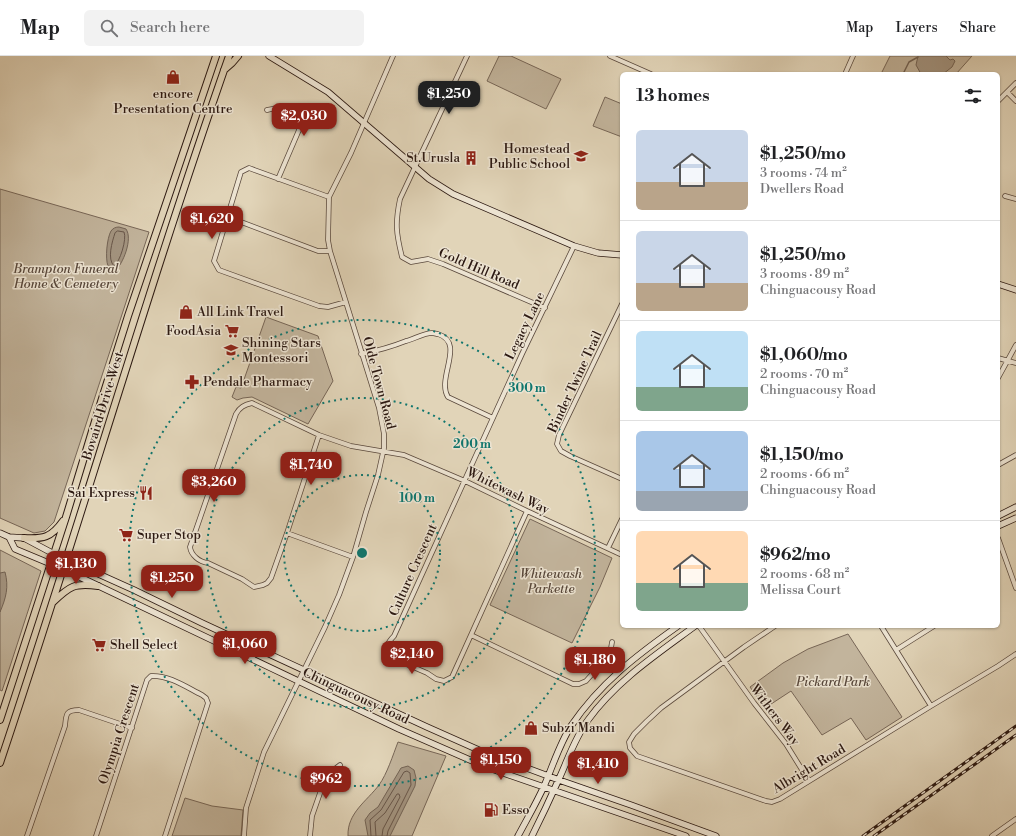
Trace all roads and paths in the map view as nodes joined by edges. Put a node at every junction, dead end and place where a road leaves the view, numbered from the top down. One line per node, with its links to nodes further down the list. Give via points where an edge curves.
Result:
1 (216, 56): 38 (main road, Bovaird Drive West)
2 (229, 56): 9 (main road, Bovaird Drive West)
3 (238, 56): 9 (main road)
4 (269, 56): 17 (main road, via 328,92)
5 (393, 56): 17 (street, Olde Town Road)
6 (467, 56): 18 (street)
7 (610, 56): 10 (street)
8 (853, 56): 11 (street)
9 (224, 70): 39 (main road, Bovaird Drive West)
10 (646, 72)
11 (846, 72)
12 (1016, 83): 13 (street)
13 (1007, 92): 14 (street); 15 (street)
14 (1000, 99)
15 (1016, 101)
16 (267, 110): 19 (street, via 280,109 297,118 300,124)
17 (364, 123): 18 (main road); 21 (street, Olde Town Road)
18 (416, 168): 24 (main road, via 453,194); 30 (street, Gold Hill Road, via 400,199 396,218 397,238 402,257 411,262 428,259 443,264)
19 (278, 179): 21 (street); 23 (street, via 249,168 241,172)
20 (1005, 196): 22 (street)
21 (329, 197): 25 (street, Olde Town Road)
22 (1016, 199)
23 (228, 217): 25 (street, via 318,251); 29 (street, via 214,261 219,270 318,306 328,307)
24 (574, 246): 26 (main road, via 598,253); 30 (street, Legacy Lane)
25 (330, 251): 29 (street, Olde Town Road)
26 (620, 255)
27 (1000, 285): 28 (main road)
28 (1016, 290)
29 (346, 302): 33 (street, Olde Town Road)
30 (545, 308): 40 (street, Legacy Lane)
31 (620, 308): 45 (street, Binder Twine Trail, via 557,444 561,451)
32 (1016, 345): 35 (street)
33 (361, 354): 40 (street, via 432,333 446,338 451,347 444,384 448,397); 42 (street, Olde Town Road, via 379,408 384,434)
34 (1000, 359): 35 (street)
35 (1008, 361): 36 (street); 37 (street)
36 (1016, 364)
37 (1000, 375)
38 (99, 408): 39 (main road); 50 (main road, Bovaird Drive West)
39 (112, 412): 63 (main road, Bovaird Drive West)
40 (494, 418): 46 (street, Legacy Lane)
41 (319, 435): 42 (street, Whitewash Way, via 351,446); 55 (street); 55 (street, Whitewash Way, via 255,404 248,404 239,409 190,549 200,561 254,587 259,587 271,578)
42 (383, 452): 46 (street, Whitewash Way, via 404,455); 62 (street, Olde Town Road)
43 (1016, 455): 44 (street)
44 (1000, 464)
45 (620, 479)
46 (465, 480): 48 (street, Whitewash Way); 75 (street, Culture Crescent, via 394,636 387,646 387,652 390,657 444,681 455,673)
47 (1016, 507): 49 (main road)
48 (527, 511): 59 (street, Whitewash Way); 75 (street, Culture Crescent)
49 (1000, 515)
50 (66, 517): 57 (main road, via 52,534 39,539); 60 (main road, Bovaird Drive West)
51 (1016, 518): 53 (main road)
52 (620, 523): 59 (street)
53 (1000, 525)
54 (0, 533): 56 (main road, Chinguacousy Road)
55 (287, 533): 62 (street)
56 (9, 537): 57 (main road, Chinguacousy Road); 64 (main road, Chinguacousy Road, via 16,549)
57 (24, 538): 60 (main road, Chinguacousy Road)
58 (1000, 544): 67 (street)
59 (608, 548): 61 (street, Whitewash Way)
60 (54, 554): 63 (main road, Chinguacousy Road); 64 (main road, Bovaird Drive West)
61 (620, 554)
62 (353, 557): 80 (street, Olde Town Road, via 339,595)
63 (66, 559): 65 (main road, Bovaird Drive West); 80 (main road, Chinguacousy Road)
64 (51, 564): 65 (main road, Chinguacousy Road); 83 (main road, Bovaird Drive West)
65 (63, 569): 66 (main road, Chinguacousy Road); 68 (main road, Bovaird Drive West)
66 (98, 586): 68 (main road, via 73,586); 81 (main road, Chinguacousy Road)
67 (1016, 588)
68 (52, 603): 85 (main road, Bovaird Drive West)
69 (675, 628): 87 (main road, via 627,664 597,692 568,730)
70 (692, 628): 88 (main road, via 638,668 603,702 577,738)
71 (700, 628): 79 (street)
72 (772, 628): 79 (street)
73 (882, 628): 77 (street)
74 (931, 628): 77 (street)
75 (471, 635): 76 (street, via 573,684 586,681 610,654)
76 (612, 642)
77 (896, 650): 82 (street)
78 (1016, 654): 82 (street, Albright Road)
79 (724, 662): 89 (street, Withers Way, via 786,744); 89 (street, Albright Road, via 661,708 634,734 629,742 630,748 637,756 766,801 780,799)
80 (304, 670): 81 (street, Olde Town Road); 87 (main road, Chinguacousy Road, via 467,745)
81 (298, 681): 90 (main road, Chinguacousy Road, via 472,761); 96 (street, Olde Town Road, via 264,752 246,808)
82 (931, 706): 89 (street, Albright Road)
83 (0, 720)
84 (132, 728): 93 (street, via 79,710 68,712); 94 (street, Olympia Crescent); 95 (street, Olympia Crescent, via 147,680 151,676 169,678 206,698 208,703)
85 (0, 763)
86 (340, 765): 97 (street, via 326,776 312,816)
87 (548, 776): 88 (main road, Chinguacousy Road); 90 (main road)
88 (559, 780): 91 (main road); 101 (main road, Chinguacousy Road)
89 (809, 781)
90 (544, 786): 91 (main road, Chinguacousy Road); 98 (main road)
91 (554, 790): 99 (main road); 100 (main road, Chinguacousy Road)
92 (1016, 819): 102 (street)
93 (28, 836)
94 (96, 836)
95 (165, 836)
96 (244, 836)
97 (310, 836)
98 (518, 836)
99 (532, 836)
100 (686, 836)
101 (716, 836)
102 (992, 836)

